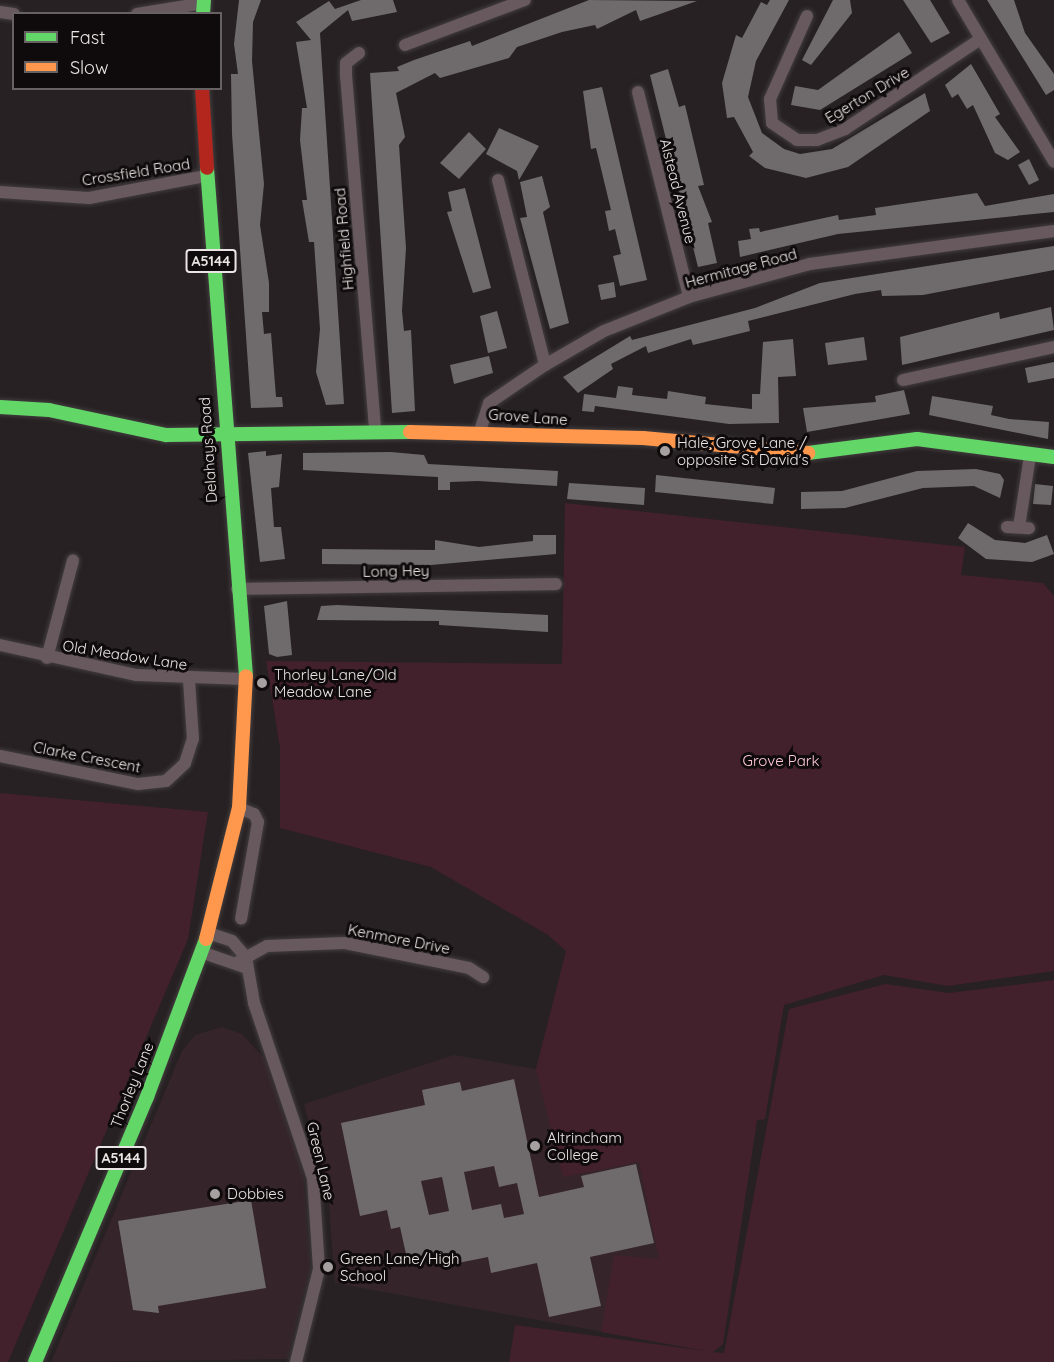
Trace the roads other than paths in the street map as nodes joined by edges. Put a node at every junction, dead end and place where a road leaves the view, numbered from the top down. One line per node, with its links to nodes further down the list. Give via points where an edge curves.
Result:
1 (525, 0): 7 (street)
2 (958, 0): 6 (street)
3 (204, 5): 4 (street)
4 (151, 12)
5 (807, 16): 6 (street, Egerton Drive, via 770,99 772,123 797,140 817,140 845,129)
6 (980, 40): 11 (street)
7 (405, 45)
8 (359, 53): 21 (street, Highfield Road, via 346,63 346,75)
9 (202, 90): 12 (main road, Delahays Road / A5144)
10 (638, 92): 16 (street, Alstead Avenue)
11 (1054, 162)
12 (205, 176): 14 (street, Crossfield Road, via 89,198); 23 (main road, Delahays Road / A5144)
13 (498, 180): 18 (street)
14 (0, 192)
15 (1054, 231): 16 (street, Hermitage Road, via 810,264)
16 (689, 297): 18 (street, Hermitage Road, via 604,331)
17 (1054, 347): 19 (street)
18 (545, 365): 22 (street, Hermitage Road, via 489,403)
19 (903, 380)
20 (0, 407): 23 (main road, Grove Lane, via 49,410 166,435)
21 (375, 428): 22 (main road, Grove Lane); 23 (main road, Grove Lane)
22 (480, 430): 24 (main road, Grove Lane, via 643,438 777,453 835,453 917,439)
23 (223, 433): 29 (main road, Delahays Road / A5144)
24 (1030, 456): 25 (main road, Grove Lane); 26 (street)
25 (1054, 457)
26 (1018, 527)
27 (73, 560): 31 (street)
28 (555, 584): 29 (street, Long Hey)
29 (237, 589): 32 (main road, Delahays Road / A5144)
30 (0, 645): 31 (street, Old Meadow Lane)
31 (47, 658): 33 (street, Old Meadow Lane)
32 (246, 679): 33 (street, Old Meadow Lane); 35 (main road, Delahays Road / A5144)
33 (189, 681): 34 (street, Clarke Crescent, via 193,739 185,763 166,781 138,784)
34 (0, 756)
35 (239, 808): 36 (street, via 254,814 258,822); 37 (main road, Delahays Road / A5144)
36 (241, 919)
37 (208, 933): 38 (main road, Delahays Road / A5144); 39 (street, via 232,941)
38 (201, 952): 39 (street); 41 (main road, Thorley Lane / A5144)
39 (242, 960): 40 (street, Kenmore Drive, via 267,946 345,943 469,968); 42 (street, Green Lane, via 303,1139 318,1211 316,1290)
40 (483, 977)
41 (35, 1362)
42 (296, 1362)

